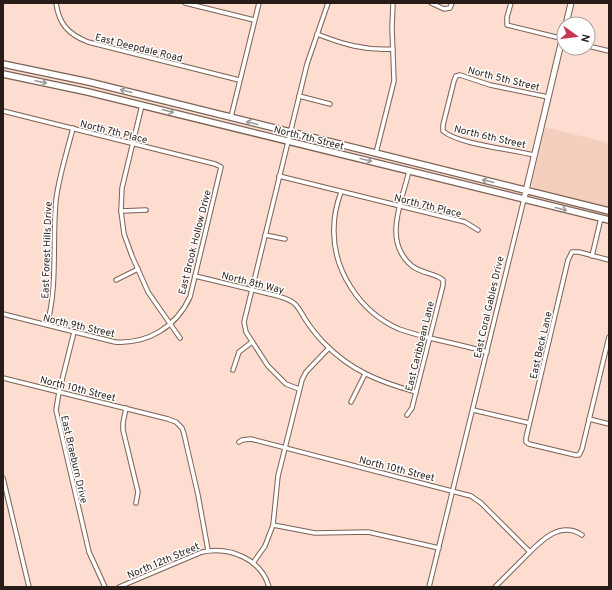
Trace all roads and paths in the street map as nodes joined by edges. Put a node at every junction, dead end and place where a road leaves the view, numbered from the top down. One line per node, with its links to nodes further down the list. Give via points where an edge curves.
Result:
1 (56, 3): 21 (street, East Deepdale Road, via 64,26 77,38)
2 (185, 3): 10 (street)
3 (259, 3): 12 (street)
4 (328, 3): 13 (street)
5 (394, 3): 16 (street)
6 (431, 3): 7 (street, via 444,9 450,8)
7 (452, 3)
8 (511, 3): 14 (street, via 507,25)
9 (571, 3): 11 (street)
10 (191, 4): 12 (street)
11 (568, 16)
12 (254, 20): 21 (street)
13 (318, 34): 16 (street, via 356,47 374,50); 22 (street, via 308,59)
14 (556, 37)
15 (596, 48): 17 (street)
16 (393, 49): 33 (street, via 394,81)
17 (609, 51)
18 (559, 56): 23 (street, East Coral Gables Drive)
19 (3, 64): 27 (main road, North 7th Street, one-way to 19)
20 (3, 74): 25 (main road, North 7th Street, one-way to 25)
21 (240, 80): 27 (street)
22 (299, 96): 24 (street); 30 (street)
23 (548, 97): 29 (street, North 5th Street, via 456,76); 34 (street, East Coral Gables Drive)
24 (330, 104)
25 (142, 105): 31 (main road, North 7th Street, one-way to 31); 32 (street)
26 (3, 111): 28 (street, North 7th Place)
27 (231, 117): 30 (main road, North 7th Street, one-way to 27)
28 (73, 128): 32 (street, North 7th Place); 58 (street, East Forest Hills Drive, via 57,193 54,290)
29 (443, 131): 34 (street, North 6th Street, via 470,142)
30 (290, 132): 31 (street); 33 (main road, North 7th Street)
31 (288, 141): 36 (main road, North 7th Street, one-way to 36); 37 (street)
32 (132, 144): 35 (street, North 7th Place); 43 (street, via 122,188)
33 (376, 153): 38 (main road, North 7th Street, one-way to 33)
34 (534, 155): 38 (street, East Coral Gables Drive)
35 (221, 167): 53 (street, East Brook Hollow Drive)
36 (409, 171): 40 (main road, North 7th Street); 41 (street)
37 (279, 176): 39 (street, North 7th Place); 48 (street)
38 (526, 191): 40 (street, East Coral Gables Drive); 44 (main road, North 7th Street)
39 (341, 192): 41 (street, North 7th Place); 62 (street, via 335,217 335,243 340,266 350,286 362,302 382,319 404,331)
40 (524, 199): 45 (main road, North 7th Street, one-way to 45); 65 (street, East Coral Gables Drive)
41 (400, 206): 47 (street, North 7th Place, via 465,222); 62 (street, East Caribbean Lane, via 395,231 397,244 406,261 424,273 443,280)
42 (146, 210): 43 (street)
43 (121, 211): 52 (street, via 124,234)
44 (609, 211)
45 (601, 218): 46 (main road, North 7th Street); 50 (street)
46 (609, 220)
47 (478, 230)
48 (265, 235): 49 (street); 55 (street)
49 (285, 240)
50 (592, 256): 51 (street); 77 (street, East Beck Lane, via 572,252 568,260)
51 (609, 260)
52 (138, 269): 54 (street); 57 (street, via 151,296)
53 (195, 276): 55 (street, North 8th Way); 57 (street, East Brook Hollow Drive, via 190,297 182,312)
54 (116, 280)
55 (252, 289): 63 (street, via 244,322); 64 (street, North 8th Way, via 291,300)
56 (3, 314): 58 (street, North 9th Street)
57 (171, 324): 59 (street, North 9th Street, via 155,335 134,342 115,342); 61 (street)
58 (47, 326): 59 (street, North 9th Street)
59 (74, 332): 70 (street, East Braeburn Drive)
60 (609, 336): 76 (street)
61 (180, 338)
62 (430, 338): 65 (street); 71 (street, East Caribbean Lane)
63 (252, 342): 66 (street, via 239,352); 69 (street, via 282,382)
64 (329, 348): 67 (street, North 8th Way); 69 (street, via 306,372)
65 (487, 352): 74 (street, East Coral Gables Drive)
66 (233, 370)
67 (365, 374): 71 (street, North 8th Way); 72 (street)
68 (3, 378): 70 (street, North 10th Street)
69 (299, 389): 80 (street)
70 (59, 392): 73 (street, North 10th Street); 91 (street, East Braeburn Drive, via 56,410 64,450 89,552)
71 (416, 392): 75 (street, East Caribbean Lane, via 412,408)
72 (351, 402)
73 (126, 408): 83 (street, via 123,430 138,492); 87 (street, North 10th Street, via 173,420 182,428)
74 (472, 410): 77 (street); 82 (street, East Coral Gables Drive)
75 (407, 415)
76 (589, 419): 77 (street, East Beck Lane, via 580,455 526,442); 78 (street)
77 (530, 424)
78 (609, 424)
79 (239, 442): 80 (street, North 10th Street, via 251,439)
80 (285, 448): 82 (street, North 10th Street); 84 (street, via 278,476)
81 (3, 478): 90 (street)
82 (452, 490): 86 (street, East Coral Gables Drive); 88 (street, North 10th Street, via 476,498)
83 (136, 503)
84 (273, 525): 86 (street, via 315,533 368,532); 89 (street, via 265,546)
85 (582, 535): 88 (street, via 574,530 562,530 546,537)
86 (439, 548): 94 (street, East Coral Gables Drive)
87 (208, 550): 89 (street, North 12th Street, via 234,553); 92 (street, North 12th Street)
88 (530, 552): 95 (street)
89 (253, 563): 93 (street, North 12th Street, via 264,575)
90 (30, 587)
91 (105, 587)
92 (119, 587)
93 (269, 587)
94 (429, 587)
95 (495, 587)

